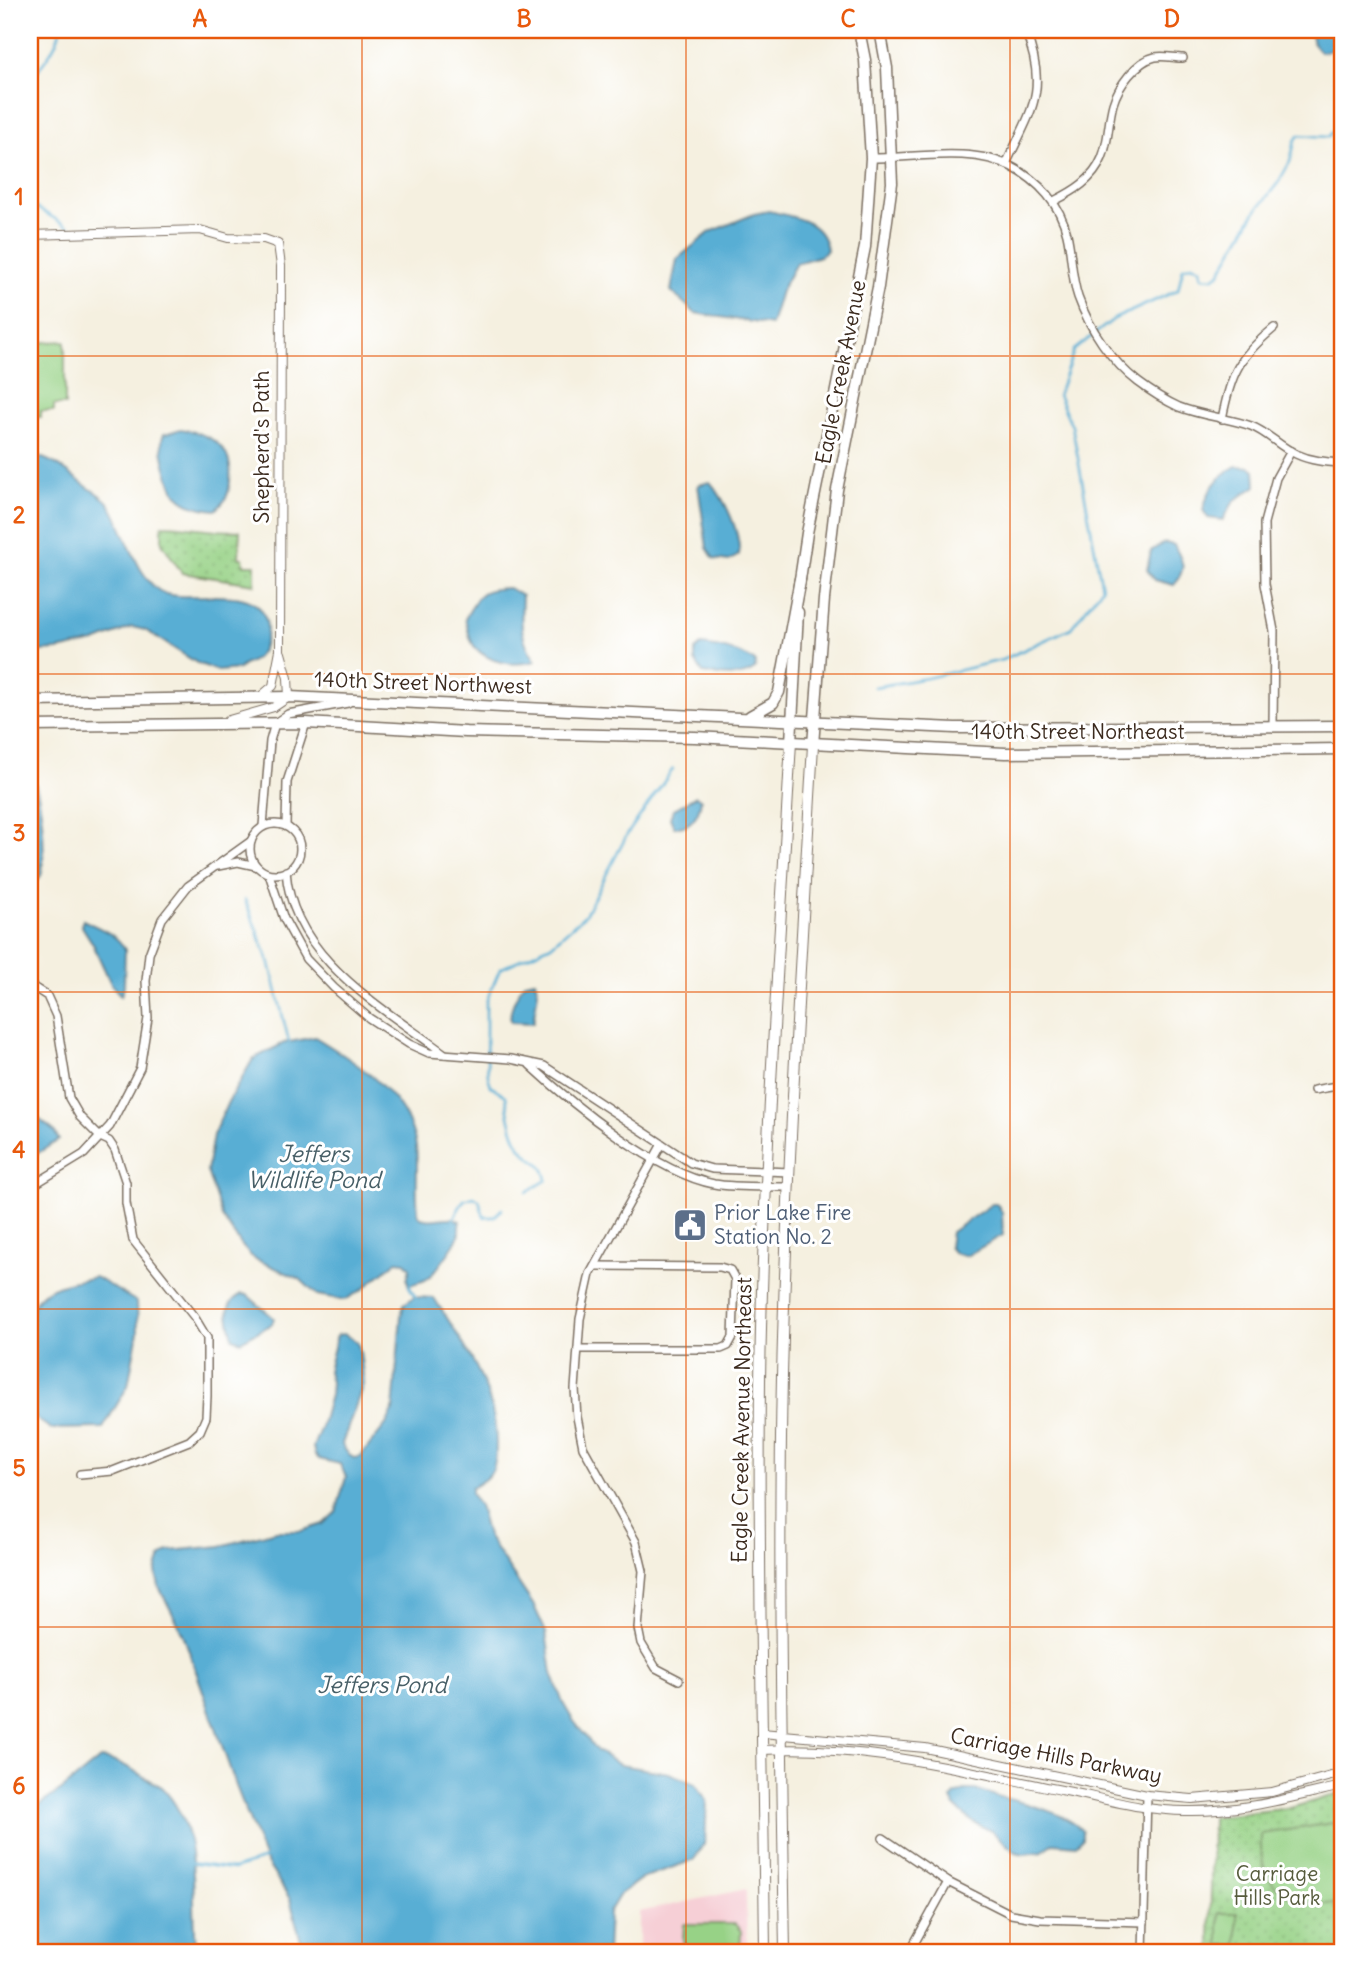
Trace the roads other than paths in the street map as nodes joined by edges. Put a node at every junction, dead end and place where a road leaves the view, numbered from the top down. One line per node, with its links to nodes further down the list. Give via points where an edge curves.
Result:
1 (859, 30): 5 (main road, Eagle Creek Avenue)
2 (880, 30): 6 (main road, Eagle Creek Avenue, via 887,68)
3 (1025, 30): 7 (street, via 1038,75 1035,101)
4 (1183, 58): 8 (street, via 1157,56 1135,70 1113,104 1102,158 1091,176)
5 (871, 158): 6 (street); 14 (main road, Eagle Creek Avenue, via 865,247)
6 (891, 158): 7 (street, via 947,155 991,158); 22 (main road, Eagle Creek Avenue, via 892,183 878,287 837,490)
7 (1006, 164): 8 (street)
8 (1054, 201): 11 (street, via 1067,234 1078,296 1118,364 1178,406)
9 (30, 235): 15 (street, Shepherd's Path, via 200,230 228,239 264,239 278,244)
10 (1274, 328): 11 (street, via 1249,349 1236,368)
11 (1222, 419): 12 (street, via 1253,427)
12 (1291, 451): 13 (street, via 1317,461); 28 (street, via 1276,478 1264,523 1265,584 1274,631)
13 (1342, 463)
14 (800, 579): 20 (main road, via 779,692 773,703); 21 (main road, Eagle Creek Avenue)
15 (280, 650): 16 (street, Shepherd's Path, via 273,686); 17 (street, Shepherd's Path)
16 (260, 697): 17 (main road, 140th Street Northwest); 19 (main road, 140th Street Northwest)
17 (289, 697): 18 (main road, 140th Street Northwest); 23 (street, via 274,707)
18 (361, 700): 20 (main road, 140th Street Northwest); 24 (street, via 288,714)
19 (30, 701)
20 (748, 717): 21 (main road, 140th Street Northwest)
21 (792, 719): 22 (main road, 140th Street Northwest); 29 (main road, Eagle Creek Avenue Northeast)
22 (815, 721): 28 (main road, 140th Street Northeast, via 956,728); 30 (main road, Eagle Creek Avenue Northeast)
23 (220, 722): 24 (main road); 26 (main road)
24 (275, 723): 25 (main road); 32 (street)
25 (306, 723): 29 (main road); 33 (street, via 287,782)
26 (30, 726)
27 (1342, 726): 28 (main road, 140th Street Northeast)
28 (1273, 727)
29 (791, 742): 30 (main road); 47 (main road, Eagle Creek Avenue Northeast)
30 (813, 745): 31 (main road, 140th Street Northeast, via 1005,753); 48 (main road, Eagle Creek Avenue Northeast)
31 (1342, 749)
32 (263, 826): 33 (street); 34 (street)
33 (286, 826): 37 (street, via 300,845 297,860)
34 (251, 841): 35 (street); 36 (street)
35 (257, 866): 36 (street, via 238,862); 38 (street)
36 (214, 867): 44 (street, via 188,886 162,919 149,954 148,1018 140,1068)
37 (286, 871): 38 (street); 40 (street, via 295,911 318,949 342,976)
38 (269, 874): 40 (street, via 300,949 334,988 409,1044)
39 (30, 985): 44 (street, via 47,996 56,1016 69,1098)
40 (445, 1054): 41 (street, via 511,1059)
41 (529, 1065): 45 (street, via 544,1066); 46 (street, via 569,1101)
42 (1342, 1085): 43 (street)
43 (1314, 1090)
44 (100, 1137): 50 (street, via 84,1154); 54 (street, via 109,1141 122,1165 133,1240 207,1338 206,1417 189,1441 113,1471)
45 (662, 1144): 46 (street); 47 (street, via 712,1170)
46 (654, 1158): 49 (street, via 715,1184); 52 (street)
47 (768, 1172): 48 (street); 49 (main road, Eagle Creek Avenue Northeast)
48 (790, 1172): 51 (main road, Eagle Creek Avenue Northeast)
49 (767, 1186): 51 (street); 56 (main road, Eagle Creek Avenue Northeast, via 760,1380)
50 (30, 1187)
51 (789, 1187): 57 (main road, Eagle Creek Avenue Northeast, via 781,1478)
52 (595, 1266): 53 (street, via 580,1319); 53 (street, via 730,1270 735,1279 733,1337 729,1346 721,1349)
53 (578, 1349): 55 (street, via 575,1389 583,1447 636,1542 643,1571 641,1643 656,1668)
54 (80, 1474)
55 (679, 1680)
56 (762, 1733): 57 (street, Carriage Hills Parkway); 59 (main road, Eagle Creek Avenue Northeast)
57 (782, 1734): 58 (main road, Eagle Creek Avenue Northeast); 62 (street, Carriage Hills Parkway, via 925,1748)
58 (782, 1749): 59 (street, Carriage Hills Parkway); 63 (street, Carriage Hills Parkway, via 926,1761); 68 (main road, Eagle Creek Avenue Northeast)
59 (762, 1750): 67 (main road, Eagle Creek Avenue Northeast)
60 (1342, 1773): 62 (street, Carriage Hills Parkway, via 1272,1791 1192,1799)
61 (1342, 1786): 63 (street, Carriage Hills Parkway, via 1241,1808)
62 (1147, 1795): 63 (street)
63 (1146, 1808): 66 (street)
64 (883, 1838): 65 (street)
65 (947, 1882): 66 (street, via 1011,1914); 69 (street)
66 (1143, 1922): 70 (street)
67 (765, 1953)
68 (785, 1953)
69 (909, 1953)
70 (1143, 1953)

